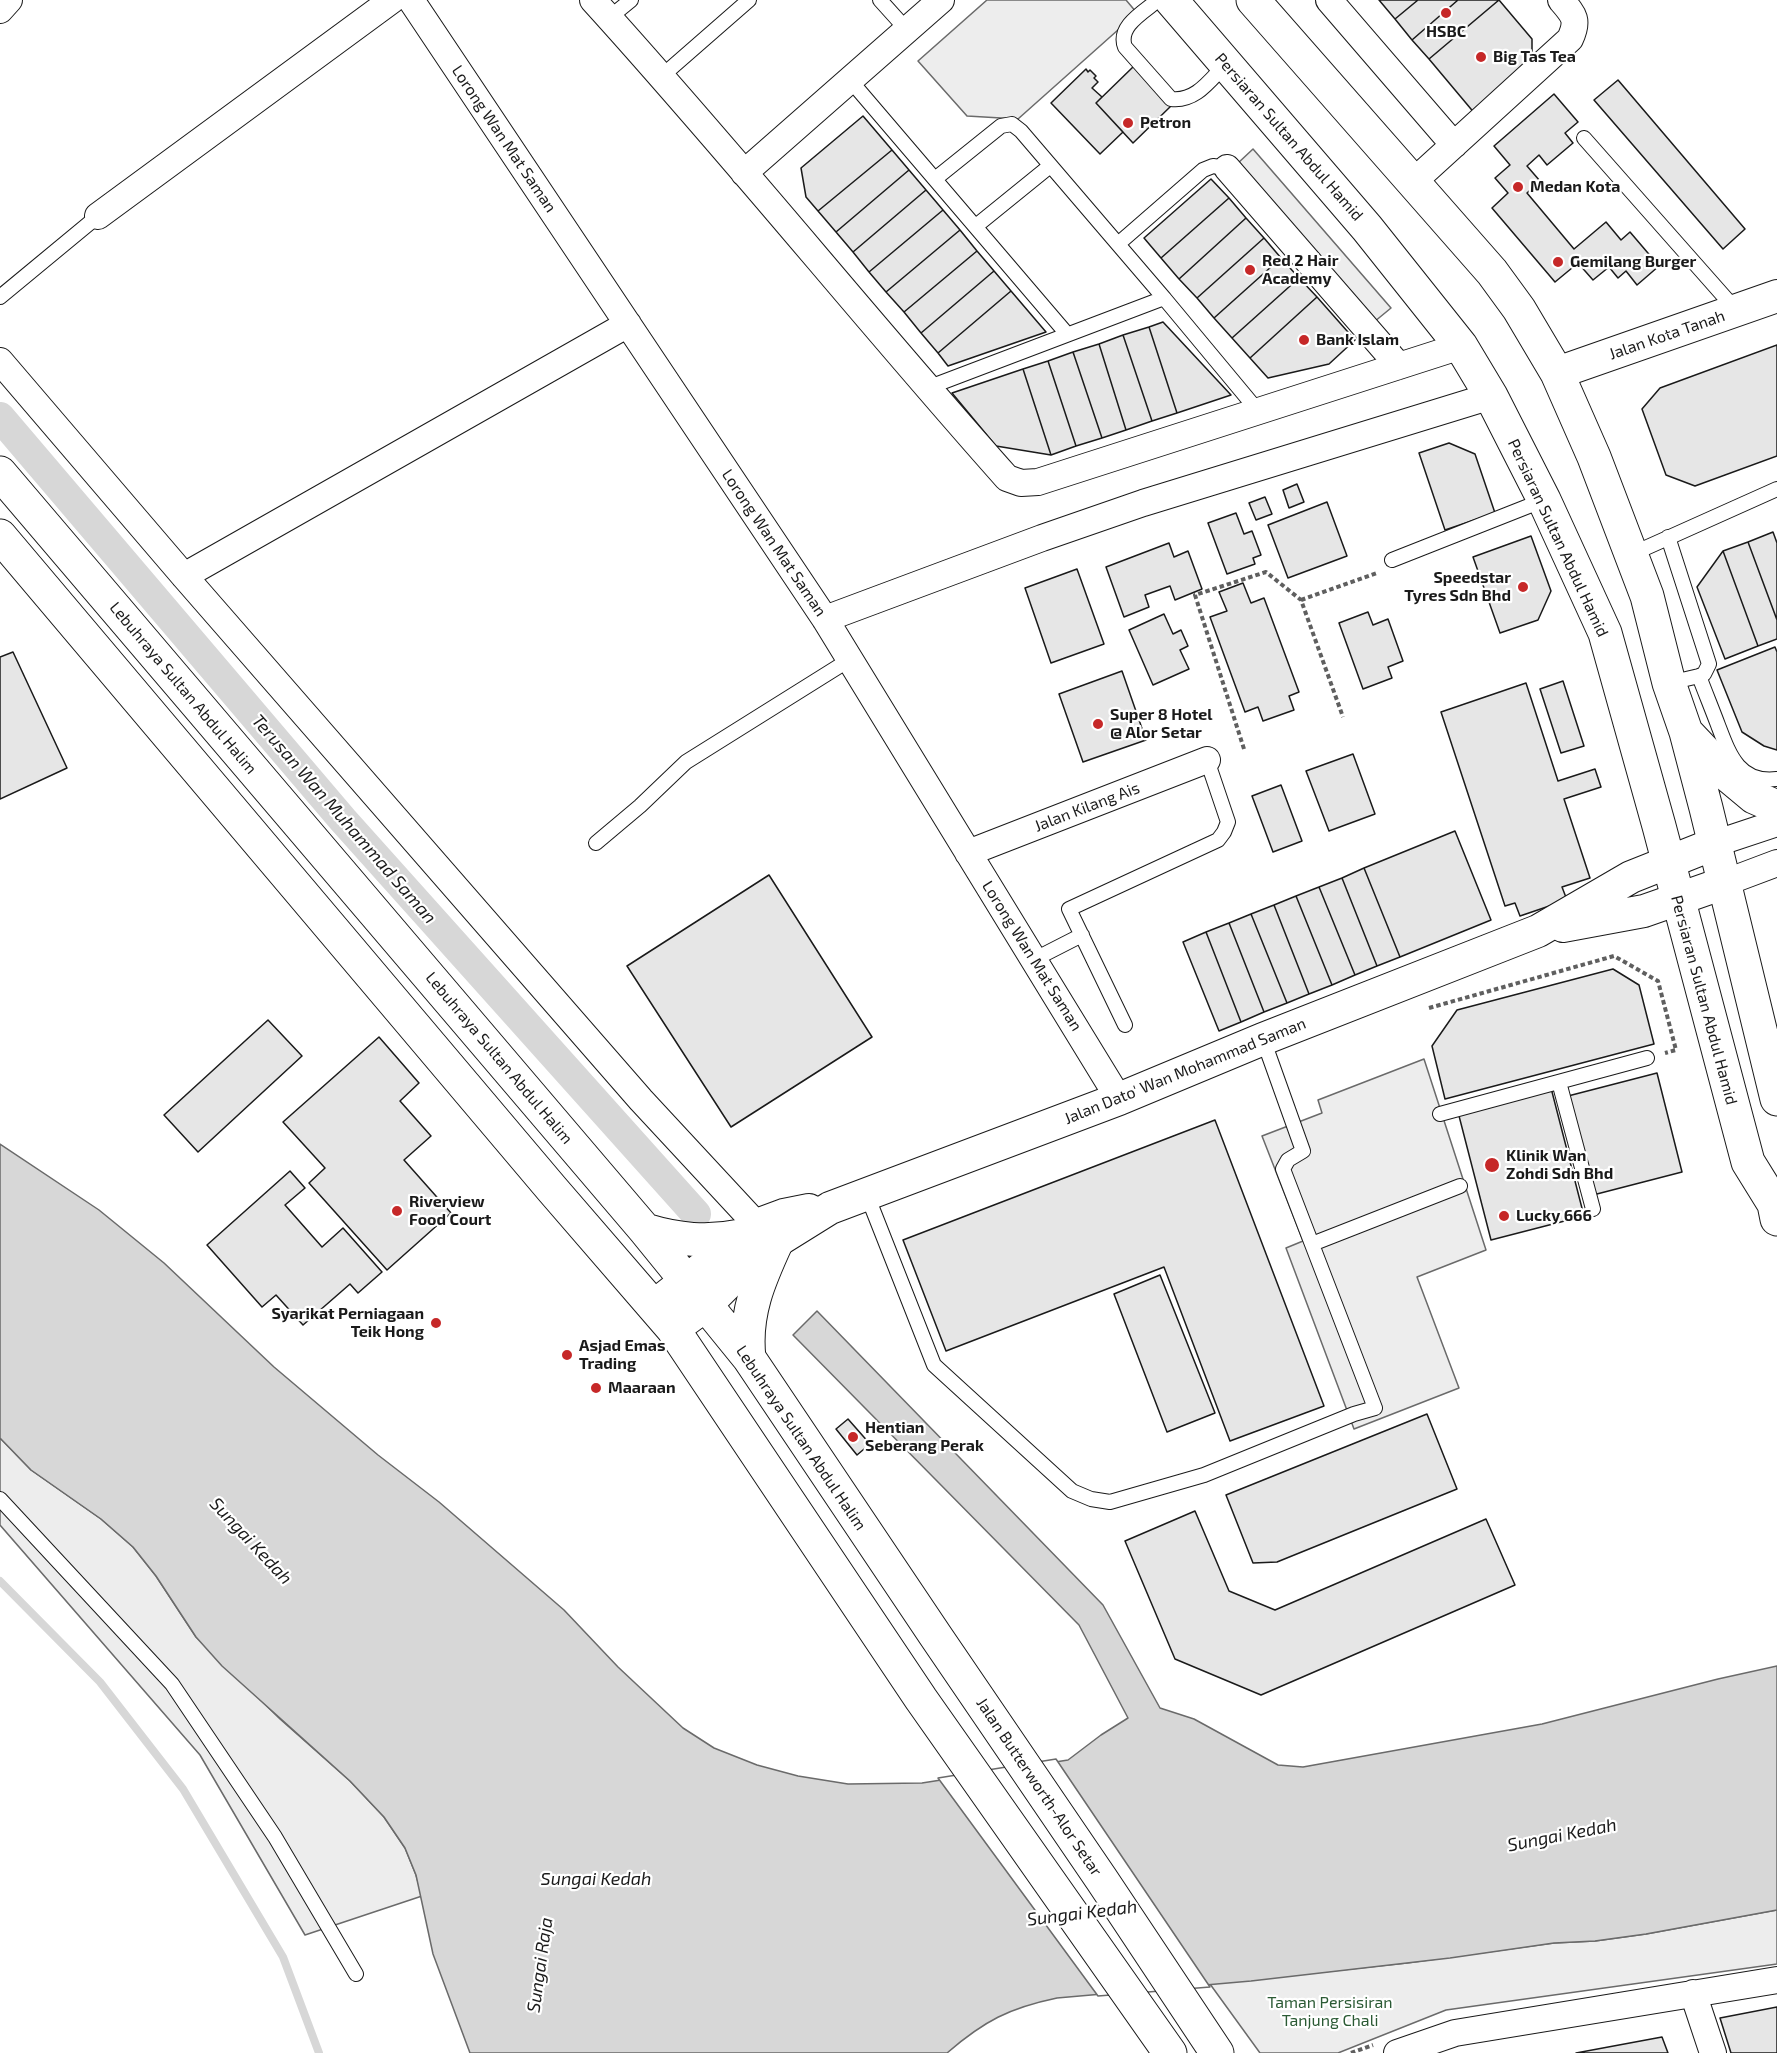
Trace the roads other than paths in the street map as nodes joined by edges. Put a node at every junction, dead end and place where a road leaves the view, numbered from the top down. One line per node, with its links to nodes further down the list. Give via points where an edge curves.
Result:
1 (9, 0): 14 (street)
2 (392, 0): 26 (street)
3 (411, 0): 33 (street, Lorong Wan Mat Saman)
4 (631, 0): 13 (lane)
5 (749, 0): 17 (lane)
6 (880, 0): 15 (lane)
7 (941, 0): 15 (street)
8 (1158, 0): 16 (lane, via 1126,28 1123,40 1171,99 1193,97)
9 (1171, 0): 16 (main road, Persiaran Sultan Abdul Hamid)
10 (1253, 0): 25 (main road)
11 (1329, 0): 20 (street)
12 (1560, 0): 20 (street, via 1573,14 1576,27 1570,39)
13 (601, 9): 17 (street)
14 (0, 10)
15 (907, 30): 18 (street)
16 (1226, 64): 35 (main road, Persiaran Sultan Abdul Hamid, via 1367,228)
17 (662, 76): 23 (street)
18 (850, 80): 23 (street); 24 (lane)
19 (1584, 138): 32 (lane)
20 (1454, 145): 25 (street)
21 (1050, 166): 24 (lane, via 1012,124 1001,126); 27 (lane); 28 (lane)
22 (1227, 168): 28 (lane, via 1213,166 1203,170); 37 (street)
23 (744, 173): 39 (street)
24 (935, 179): 27 (lane)
25 (1412, 183): 38 (main road, via 1492,272)
26 (98, 216): 30 (lane)
27 (976, 226): 34 (lane)
28 (1118, 244): 31 (lane)
29 (1777, 296): 32 (street, Jalan Kota Tanah)
30 (0, 297)
31 (1164, 298): 34 (lane); 41 (lane)
32 (1736, 310): 38 (street, Jalan Kota Tanah)
33 (628, 324): 49 (street); 50 (street, Lorong Wan Mat Saman)
34 (1067, 334): 39 (lane)
35 (1461, 346): 37 (street); 40 (main road, Persiaran Sultan Abdul Hamid)
36 (0, 361): 49 (street)
37 (1399, 366): 41 (street)
38 (1557, 373): 47 (main road)
39 (927, 388): 41 (street, via 1007,478 1021,483 1038,482)
40 (1491, 396): 44 (main road, Persiaran Sultan Abdul Hamid); 50 (street, via 1143,503)
41 (1258, 411)
42 (0, 473): 79 (main road, Lebuhraya Sultan Abdul Halim)
43 (1777, 489): 46 (lane)
44 (1544, 500): 48 (lane); 61 (main road, Persiaran Sultan Abdul Hamid, via 1605,633)
45 (0, 536): 83 (main road)
46 (1668, 537): 47 (lane); 52 (lane, via 1709,664 1704,674)
47 (1632, 554): 52 (main road)
48 (1388, 565)
49 (184, 576): 80 (street)
50 (825, 619): 51 (street, Lorong Wan Mat Saman)
51 (849, 660): 58 (lane, via 686,762); 60 (street, Lorong Wan Mat Saman)
52 (1684, 680): 53 (main road); 55 (lane, via 1744,772 1761,781)
53 (1686, 732): 56 (main road, via 1724,772 1754,796); 59 (main road)
54 (1207, 760): 60 (street, Jalan Kilang Ais); 66 (lane, via 1228,822 1224,832 1218,840 1069,909)
55 (1777, 779)
56 (1777, 807)
57 (1777, 823): 59 (street)
58 (596, 843)
59 (1714, 844): 61 (street, Jalan Dato' Wan Mohammad Saman); 63 (main road)
60 (968, 853): 67 (street, Lorong Wan Mat Saman)
61 (1668, 862): 64 (main road, Persiaran Sultan Abdul Hamid); 65 (street, Jalan Dato' Wan Mohammad Saman, via 1631,877)
62 (1777, 863): 63 (street)
63 (1724, 883): 64 (street, Jalan Dato' Wan Mohammad Saman); 73 (main road)
64 (1677, 901): 65 (street, Jalan Dato' Wan Mohammad Saman); 77 (main road, Persiaran Sultan Abdul Hamid, via 1748,1162)
65 (1538, 931): 69 (street, Jalan Dato' Wan Mohammad Saman)
66 (1082, 935): 67 (lane); 68 (lane)
67 (1035, 959): 72 (street, Lorong Wan Mat Saman)
68 (1125, 1025)
69 (1263, 1039): 72 (street, Jalan Dato' Wan Mohammad Saman); 81 (lane, via 1303,1151 1288,1160 1283,1169)
70 (1647, 1058): 71 (lane)
71 (1559, 1082): 74 (lane); 78 (lane)
72 (1119, 1099): 76 (street, Jalan Dato' Wan Mohammad Saman)
73 (1777, 1099)
74 (1440, 1114)
75 (1460, 1186): 81 (lane)
76 (867, 1195): 80 (street, Jalan Dato' Wan Mohammad Saman); 81 (lane, via 934,1365 1072,1491 1110,1502 1204,1475 1375,1408)
77 (1776, 1204)
78 (1593, 1209)
79 (645, 1230): 80 (main road, via 705,1241); 82 (main road, Lebuhraya Sultan Abdul Halim)
80 (758, 1234): 82 (street, Jalan Dato' Wan Mohammad Saman, via 740,1270); 84 (main road, via 762,1275 748,1316)
81 (1312, 1244)
82 (697, 1293): 83 (street, Jalan Dato' Wan Mohammad Saman); 84 (main road, Lebuhraya Sultan Abdul Halim)
83 (664, 1317): 90 (main road, via 921,1699)
84 (749, 1358): 86 (main road, Lebuhraya Sultan Abdul Halim)
85 (0, 1499): 87 (lane, via 172,1684 275,1837)
86 (960, 1671): 91 (main road, Jalan Butterworth-Alor Setar)
87 (356, 1974)
88 (1777, 1980): 89 (street)
89 (1693, 1993): 92 (street, via 1455,2033); 93 (street)
90 (1170, 2053)
91 (1217, 2053)
92 (1397, 2053)
93 (1713, 2053)

